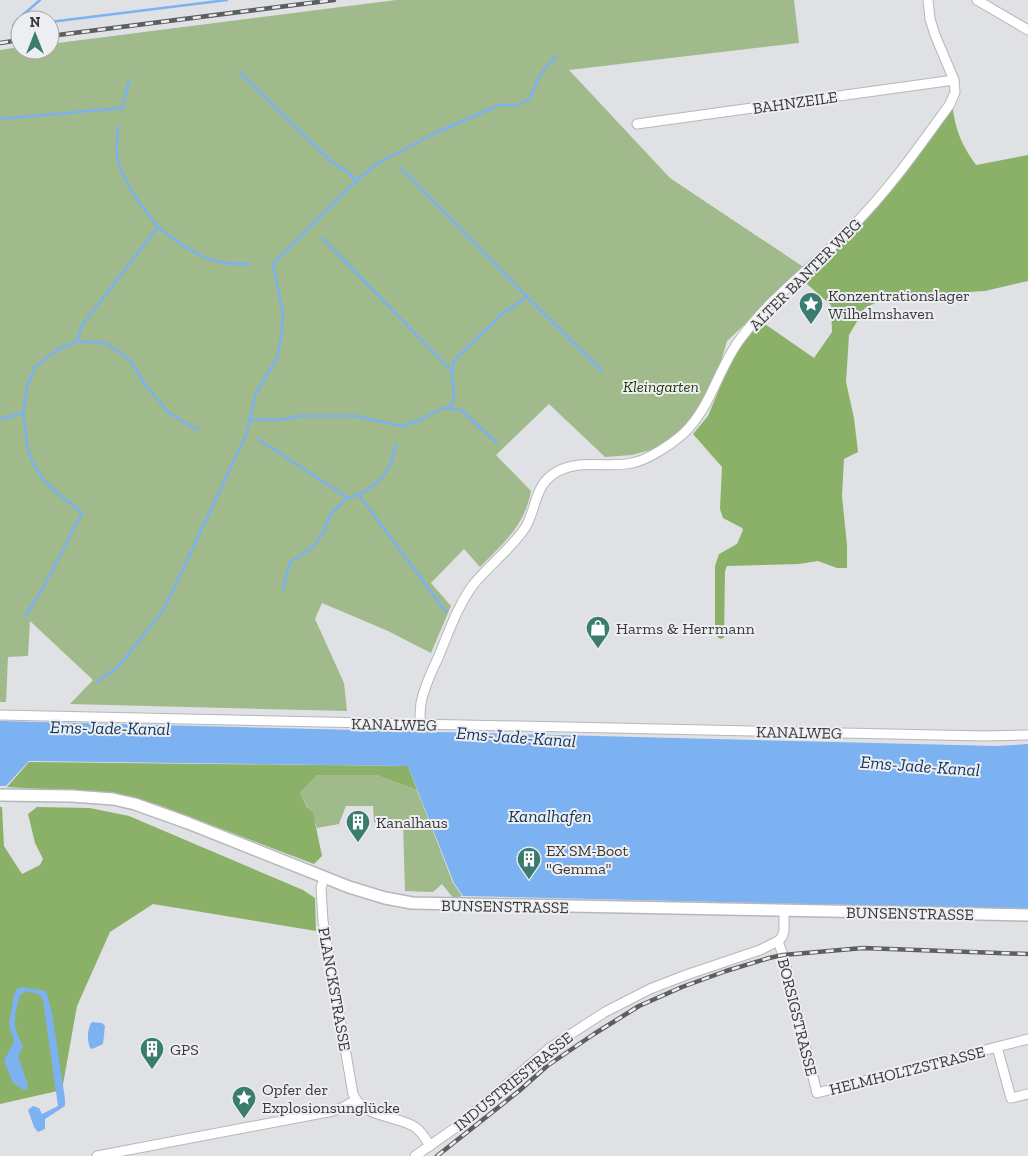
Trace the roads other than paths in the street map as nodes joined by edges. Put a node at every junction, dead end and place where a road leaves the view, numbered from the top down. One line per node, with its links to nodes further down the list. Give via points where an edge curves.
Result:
1 (928, 0): 4 (street, via 935,35)
2 (977, 0): 3 (street)
3 (1028, 30)
4 (954, 80): 5 (street, BAHNZEILE); 7 (street, ALTER BANTER WEG, via 955,92 950,104 884,193 742,337 702,413 682,435 643,460 575,466 552,475 546,481 524,530 473,586 457,613 423,694)
5 (637, 124)
6 (0, 715): 7 (street, KANALWEG)
7 (420, 724): 8 (street, KANALWEG)
8 (1028, 735)
9 (0, 795): 10 (street, BUNSENSTRASSE, via 113,799 135,804)
10 (324, 878): 11 (street, BUNSENSTRASSE, via 385,898 412,903); 18 (street, PLANCKSTRASSE, via 321,888 322,921)
11 (784, 911): 12 (street, BUNSENSTRASSE); 13 (street, via 784,931)
12 (1028, 916)
13 (778, 941): 16 (street, BORSIGSTRASSE); 19 (street, INDUSTRIESTRASSE, via 650,989 605,1012 552,1047)
14 (1028, 1040): 15 (street, HELMHOLTZSTRASSE)
15 (998, 1047): 16 (street, HELMHOLTZSTRASSE); 17 (street, HELMHOLTZSTRASSE, via 1011,1098)
16 (817, 1093)
17 (1028, 1094)
18 (356, 1100): 19 (street, via 369,1110 417,1128); 20 (street, via 333,1111)
19 (430, 1146): 21 (street, INDUSTRIESTRASSE)
20 (97, 1156)
21 (414, 1156)

